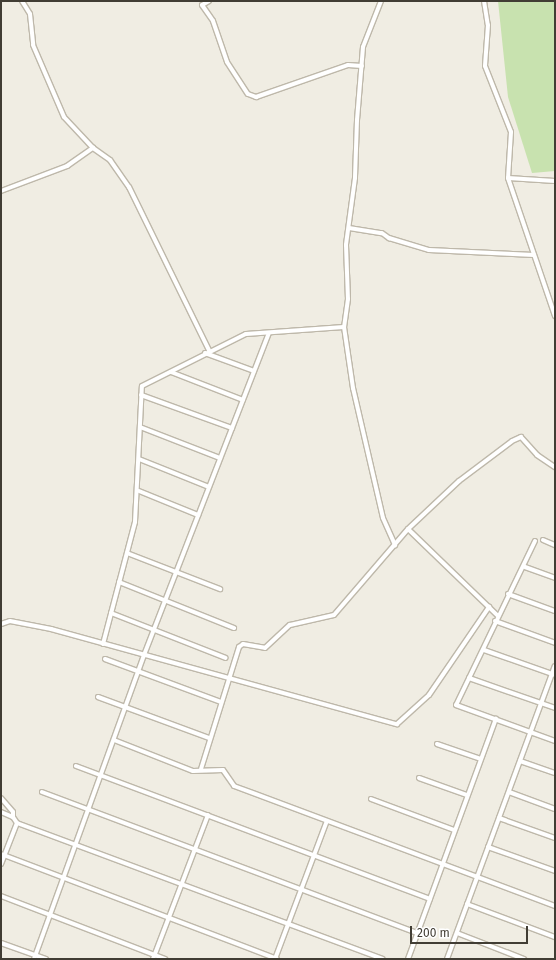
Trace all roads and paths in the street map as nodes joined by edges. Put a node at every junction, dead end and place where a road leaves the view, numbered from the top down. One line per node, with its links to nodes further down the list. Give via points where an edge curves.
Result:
1 (22, 1): 6 (street, via 30,14 33,45 64,117)
2 (209, 1): 5 (street, via 202,5 213,21 227,62 248,94 256,97 348,65)
3 (381, 1): 5 (street, via 363,47)
4 (484, 1): 7 (street, via 488,25 485,66 511,132)
5 (362, 66): 10 (street)
6 (93, 148): 9 (street, via 67,166); 15 (street, via 110,160 129,187)
7 (508, 178): 8 (street); 11 (street)
8 (555, 181)
9 (1, 191)
10 (349, 228): 11 (street, via 382,233 389,238 429,250); 13 (street, via 346,245 348,299)
11 (534, 255): 12 (street)
12 (555, 316)
13 (344, 327): 14 (street); 31 (street, via 353,388 383,518)
14 (269, 333): 15 (street, via 246,334); 16 (street)
15 (207, 352): 16 (street); 17 (street)
16 (254, 371): 19 (street)
17 (171, 372): 18 (street, via 145,384); 19 (street)
18 (141, 395): 20 (street); 21 (street)
19 (243, 400): 21 (street)
20 (140, 427): 22 (street); 23 (street)
21 (232, 428): 22 (street)
22 (220, 458): 25 (street)
23 (140, 459): 25 (street); 26 (street)
24 (555, 467): 28 (street, via 537,455 521,437 459,481)
25 (209, 486): 27 (street)
26 (139, 491): 27 (street); 33 (street, via 136,522)
27 (198, 515): 35 (street)
28 (408, 529): 31 (street); 41 (street)
29 (543, 540): 32 (street)
30 (535, 541): 34 (street)
31 (395, 545): 58 (street, via 334,615 290,625 265,648 243,644 239,646)
32 (555, 545)
33 (128, 552): 35 (street); 37 (street)
34 (525, 567): 36 (street); 39 (street)
35 (176, 571): 38 (street); 40 (street)
36 (555, 578)
37 (119, 582): 40 (street); 43 (street)
38 (220, 589)
39 (508, 594): 42 (street); 44 (street)
40 (164, 602): 47 (street); 48 (street)
41 (489, 607): 44 (street); 58 (street, via 429,695 397,724)
42 (555, 611)
43 (111, 613): 48 (street); 50 (street)
44 (498, 616): 45 (street)
45 (495, 621): 49 (street); 51 (street)
46 (1, 624): 50 (street, via 10,621 51,629)
47 (234, 628)
48 (154, 629): 52 (street); 53 (street)
49 (555, 643)
50 (103, 644): 52 (street)
51 (484, 650): 57 (street); 59 (street)
52 (144, 655): 56 (street); 58 (street)
53 (226, 658)
54 (104, 659): 56 (street)
55 (555, 666): 57 (street)
56 (138, 672): 61 (street); 63 (street)
57 (554, 675): 62 (street)
58 (230, 677): 61 (street)
59 (469, 678): 62 (street); 65 (street, via 456,705)
60 (98, 697): 63 (street)
61 (221, 702): 67 (street)
62 (541, 703): 64 (street); 66 (street)
63 (126, 707): 67 (street); 68 (street)
64 (555, 708)
65 (496, 719): 66 (street); 71 (street)
66 (531, 732): 69 (street); 72 (street)
67 (209, 738): 74 (street)
68 (114, 740): 74 (street, via 193,771); 76 (street)
69 (555, 741)
70 (437, 744): 71 (street)
71 (480, 759): 80 (street)
72 (520, 761): 75 (street); 79 (street)
73 (76, 766): 76 (street)
74 (201, 770): 89 (street, via 223,770 234,786)
75 (555, 774)
76 (101, 776): 84 (street); 86 (street)
77 (419, 778): 80 (street)
78 (42, 792): 84 (street)
79 (509, 792): 83 (street); 88 (street)
80 (467, 795): 91 (street)
81 (1, 798): 87 (street, via 13,812)
82 (371, 799): 91 (street)
83 (555, 809)
84 (87, 810): 93 (street); 95 (street)
85 (1, 812): 87 (street)
86 (208, 816): 95 (street); 97 (street)
87 (13, 817): 90 (street)
88 (499, 818): 92 (street); 94 (street)
89 (327, 821): 97 (street); 99 (street)
90 (17, 823): 93 (street); 96 (street)
91 (454, 830): 99 (street)
92 (555, 838)
93 (74, 843): 101 (street); 103 (street)
94 (488, 847): 100 (street); 102 (street)
95 (195, 850): 103 (street); 104 (street)
96 (3, 854): 98 (street); 101 (street)
97 (314, 855): 104 (street); 106 (street)
98 (1, 864)
99 (442, 865): 102 (street); 106 (street)
100 (555, 871)
101 (63, 877): 109 (street); 110 (street)
102 (477, 877): 107 (street); 108 (street)
103 (182, 884): 110 (street); 111 (street)
104 (302, 889): 111 (street); 112 (street)
105 (1, 896): 109 (street)
106 (430, 899): 112 (street)
107 (467, 904): 113 (street); 114 (street)
108 (555, 906)
109 (50, 914): 116 (street); 117 (street)
110 (169, 918): 117 (street); 120 (street)
111 (288, 925): 120 (street); 121 (street)
112 (417, 932): 122 (street)
113 (457, 933): 123 (street); 124 (street)
114 (555, 937)
115 (1, 943): 116 (street)
116 (34, 957): 118 (street)
117 (154, 957): 119 (street)
118 (46, 959)
119 (165, 959)
120 (275, 959)
121 (382, 959)
122 (408, 959)
123 (447, 959)
124 (524, 959)

